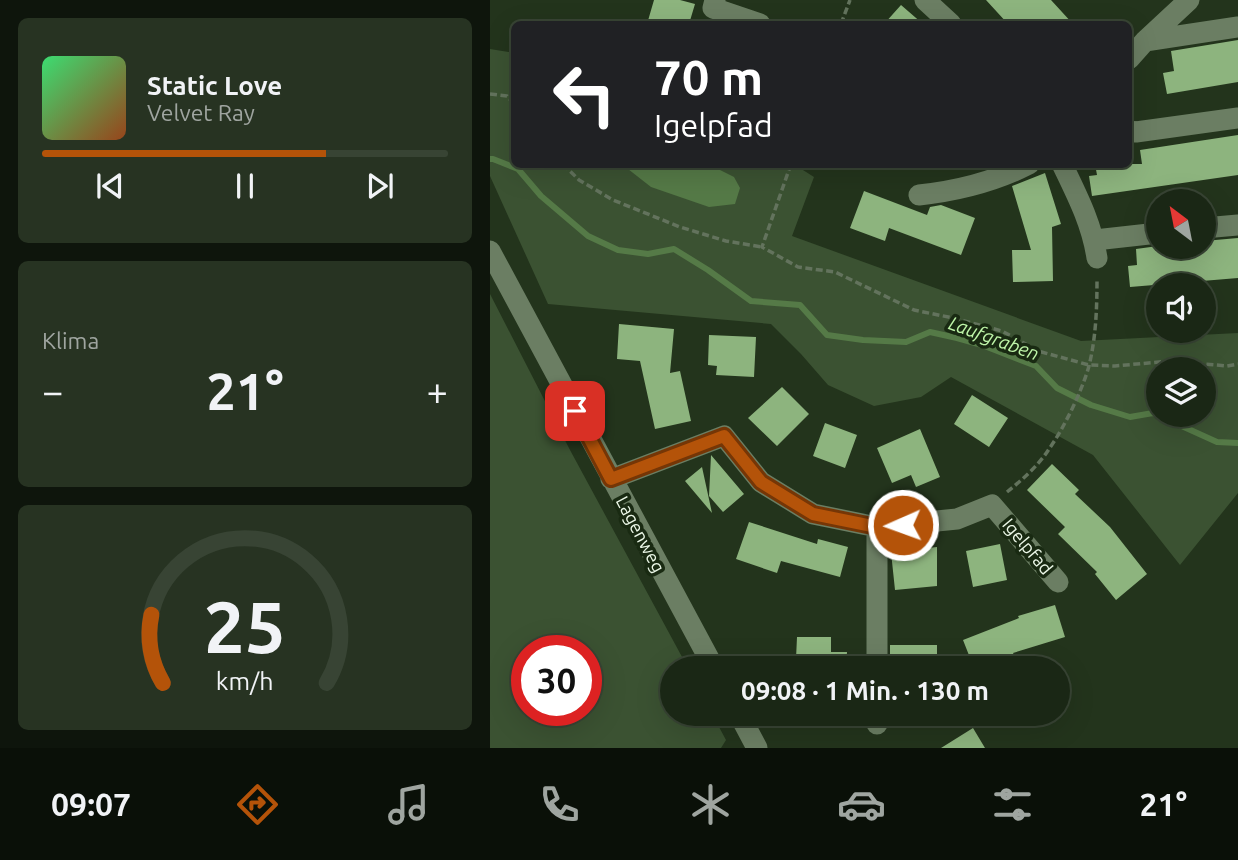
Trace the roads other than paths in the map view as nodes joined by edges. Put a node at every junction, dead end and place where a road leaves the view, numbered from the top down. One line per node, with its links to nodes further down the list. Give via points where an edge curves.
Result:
1 (715, 0): 4 (street, via 713,8)
2 (925, 0): 5 (street)
3 (1189, 0): 7 (street)
4 (753, 21)
5 (948, 21)
6 (1238, 27): 7 (street)
7 (1145, 41): 8 (street)
8 (1132, 56)
9 (1238, 118): 10 (street)
10 (1132, 131)
11 (1018, 168): 13 (street, via 968,186)
12 (1064, 168): 16 (street, via 1096,249)
13 (919, 195)
14 (1238, 225): 15 (street)
15 (1216, 228)
16 (1146, 236)
17 (490, 251): 18 (street, Lagenweg)
18 (611, 479): 19 (street, Igelpfad, via 724,436 761,482 813,514); 21 (street, Lagenweg)
19 (877, 527): 20 (street, Igelpfad, via 957,519 992,505); 22 (street)
20 (1058, 582)
21 (707, 656)
22 (877, 656)
23 (745, 726): 24 (street)
24 (757, 748)

